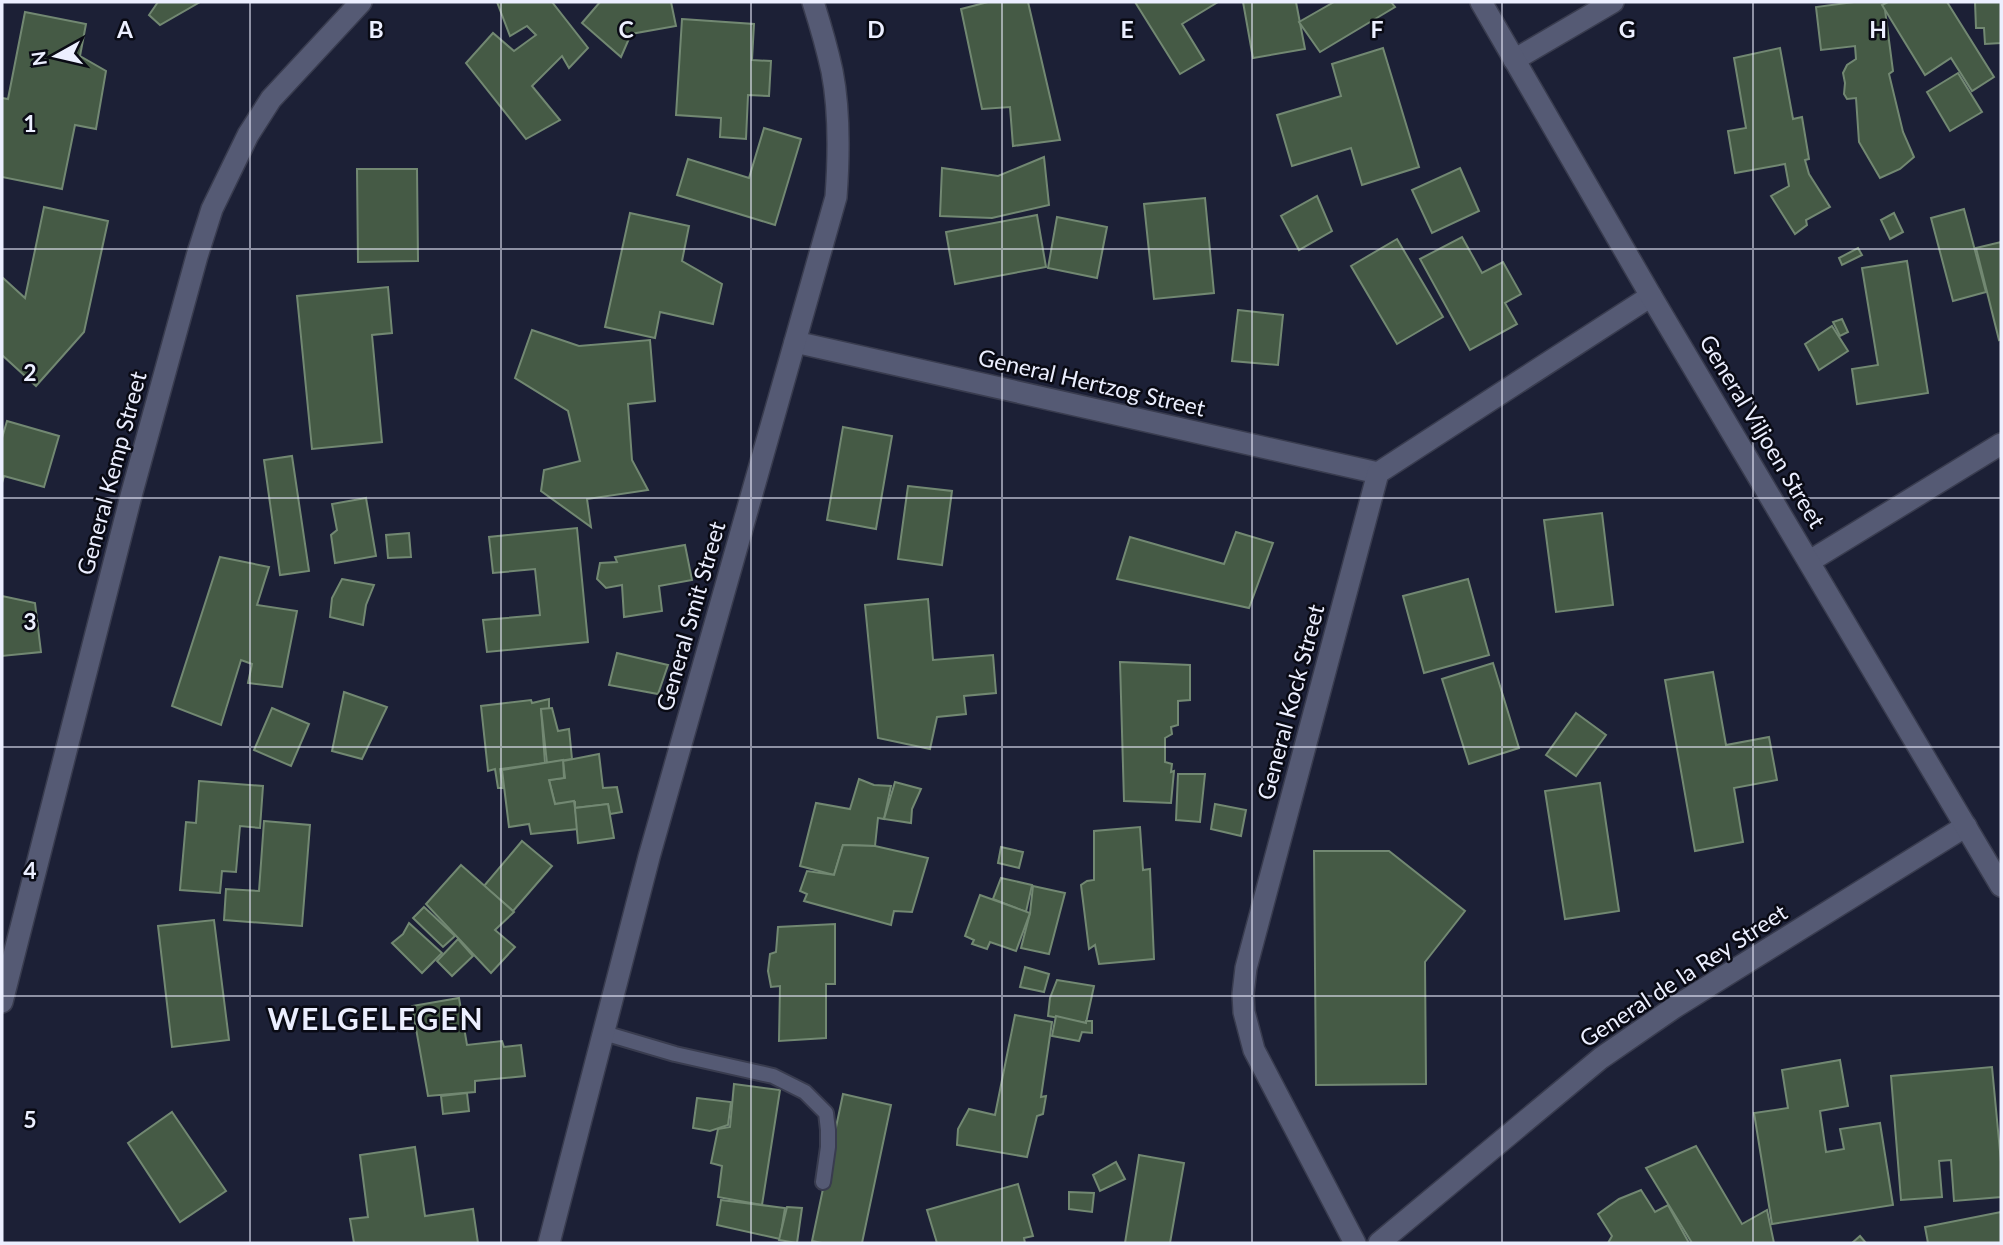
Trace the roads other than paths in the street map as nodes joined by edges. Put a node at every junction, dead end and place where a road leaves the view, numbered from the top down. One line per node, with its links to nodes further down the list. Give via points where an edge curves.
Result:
1 (361, 2): 13 (street, General Kemp Street, via 271,99 212,209 131,496)
2 (813, 2): 7 (street, General Smit Street, via 832,72 839,157 836,197)
3 (1481, 2): 5 (street, General Viljoen Street)
4 (1613, 2): 5 (street)
5 (1514, 60): 6 (street, General Viljoen Street)
6 (1651, 296): 9 (street); 10 (street, General Viljoen Street)
7 (795, 342): 9 (street, General Hertzog Street); 14 (street, General Smit Street)
8 (2001, 444): 10 (street)
9 (1378, 473): 17 (street, General Kock Street, via 1246,968 1243,994 1249,1035 1262,1069)
10 (1810, 561): 11 (street, General Viljoen Street)
11 (1966, 826): 12 (street, General Viljoen Street); 18 (street, General de la Rey Street, via 1601,1058)
12 (2001, 886)
13 (2, 1002)
14 (604, 1033): 15 (lane, via 773,1076 805,1091 826,1113); 16 (street, General Smit Street)
15 (823, 1182)
16 (549, 1243)
17 (1355, 1243)
18 (1380, 1243)

